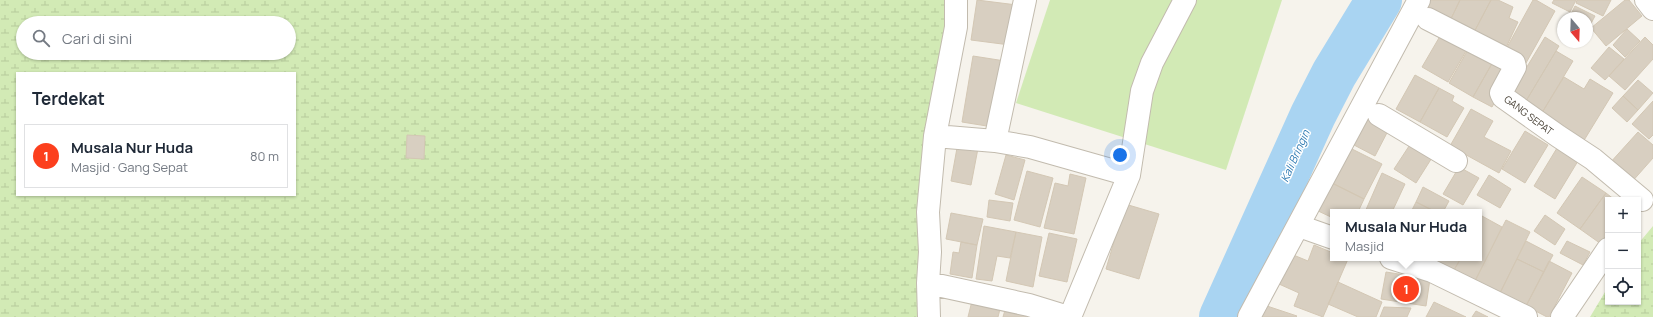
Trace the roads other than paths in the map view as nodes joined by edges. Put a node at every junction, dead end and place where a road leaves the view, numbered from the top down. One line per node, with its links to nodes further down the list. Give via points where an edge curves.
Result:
1 (956, 0): 6 (street, via 956,27)
2 (1025, 0): 7 (street)
3 (1185, 0): 9 (street, via 1152,63 1142,92)
4 (1424, 9): 10 (street, GANG SEPAT, via 1514,63 1515,67 1501,93 1503,97 1593,159); 11 (street)
5 (1379, 115): 8 (street)
6 (935, 136): 7 (street); 15 (street, via 928,212)
7 (995, 141): 9 (street, via 1030,147)
8 (1456, 161)
9 (1129, 176): 17 (street)
10 (1644, 198)
11 (1299, 226): 12 (street); 18 (street)
12 (1330, 237)
13 (1605, 253): 20 (street)
14 (1400, 261): 19 (street, via 1432,271)
15 (928, 283): 16 (street); 17 (street, via 1029,305)
16 (929, 317)
17 (1069, 317)
18 (1249, 317)
19 (1526, 317)
20 (1562, 317)

